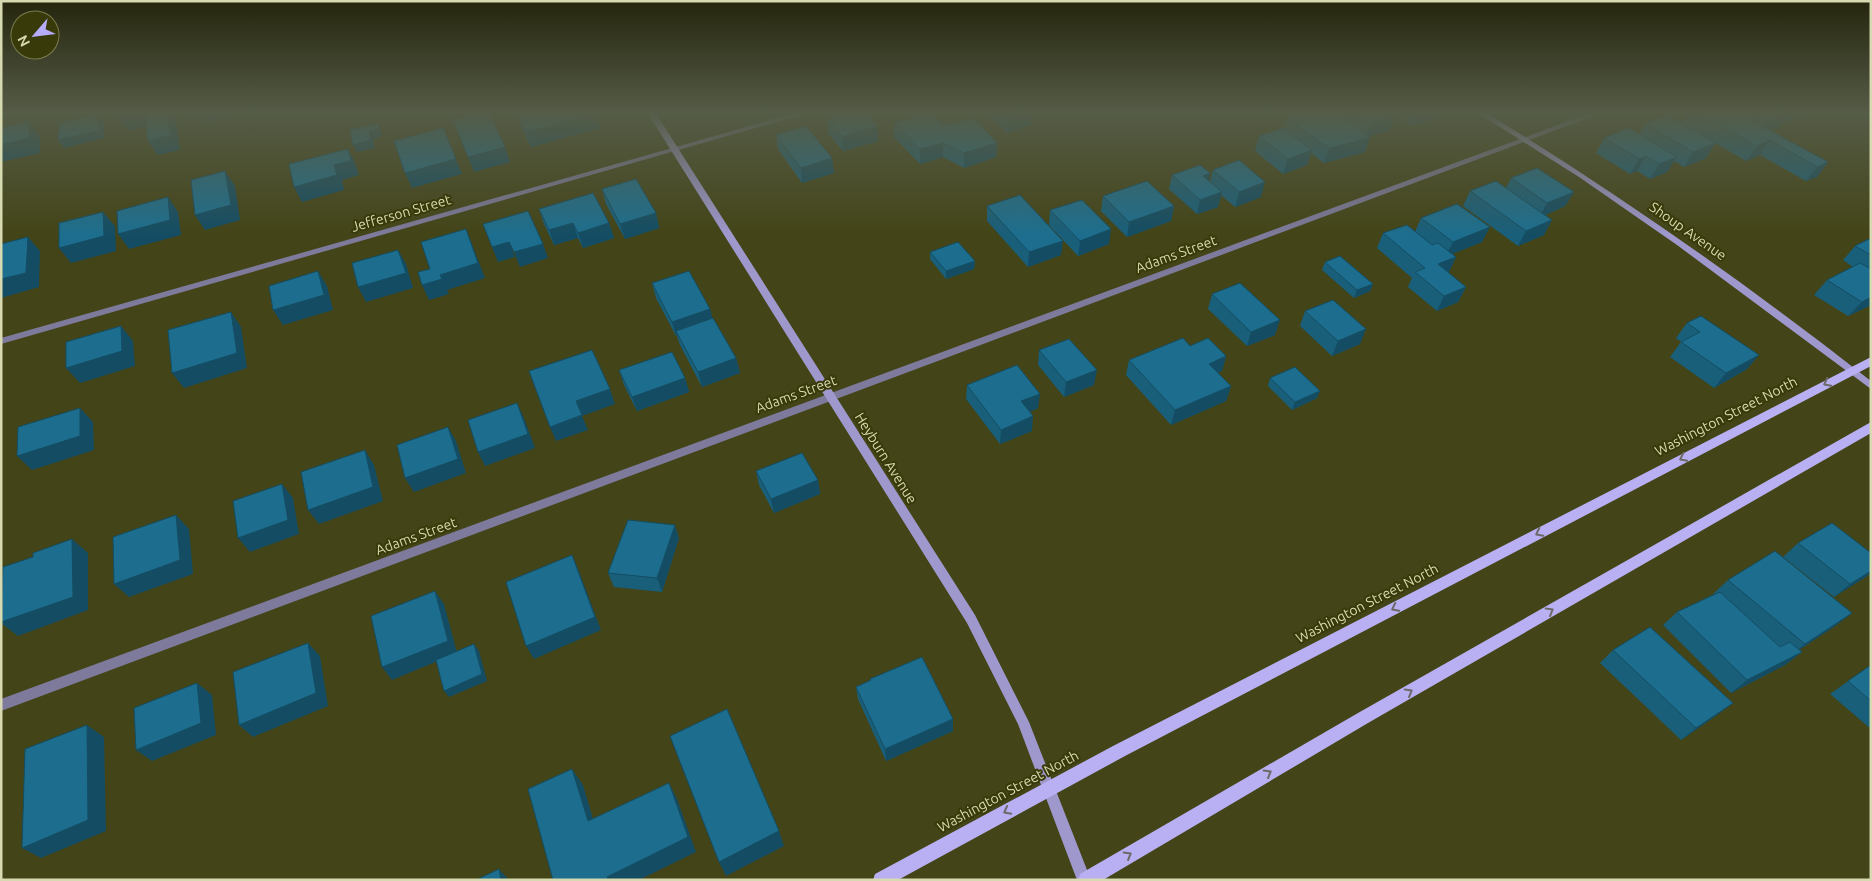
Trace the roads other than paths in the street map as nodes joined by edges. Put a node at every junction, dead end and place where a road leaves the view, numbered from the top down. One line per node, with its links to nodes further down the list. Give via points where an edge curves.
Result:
1 (663, 153): 5 (street, Jefferson Street)
2 (676, 153): 9 (street, Heyburn Avenue)
3 (1491, 153): 9 (street, Adams Street)
4 (1547, 153): 7 (street, Shoup Avenue, via 1691,248)
5 (1, 341)
6 (1871, 361): 7 (main road, Washington Street North)
7 (1851, 371): 8 (street, Shoup Avenue); 12 (main road, Washington Street North, one-way to 12)
8 (1871, 386)
9 (831, 396): 11 (street, Adams Street); 12 (street, Heyburn Avenue, via 971,619 1023,722)
10 (1871, 427): 14 (main road, one-way to 10)
11 (1, 705)
12 (1050, 788): 13 (main road, Washington Street North, one-way to 13); 14 (street, Heyburn Avenue)
13 (881, 880)
14 (1085, 880)

